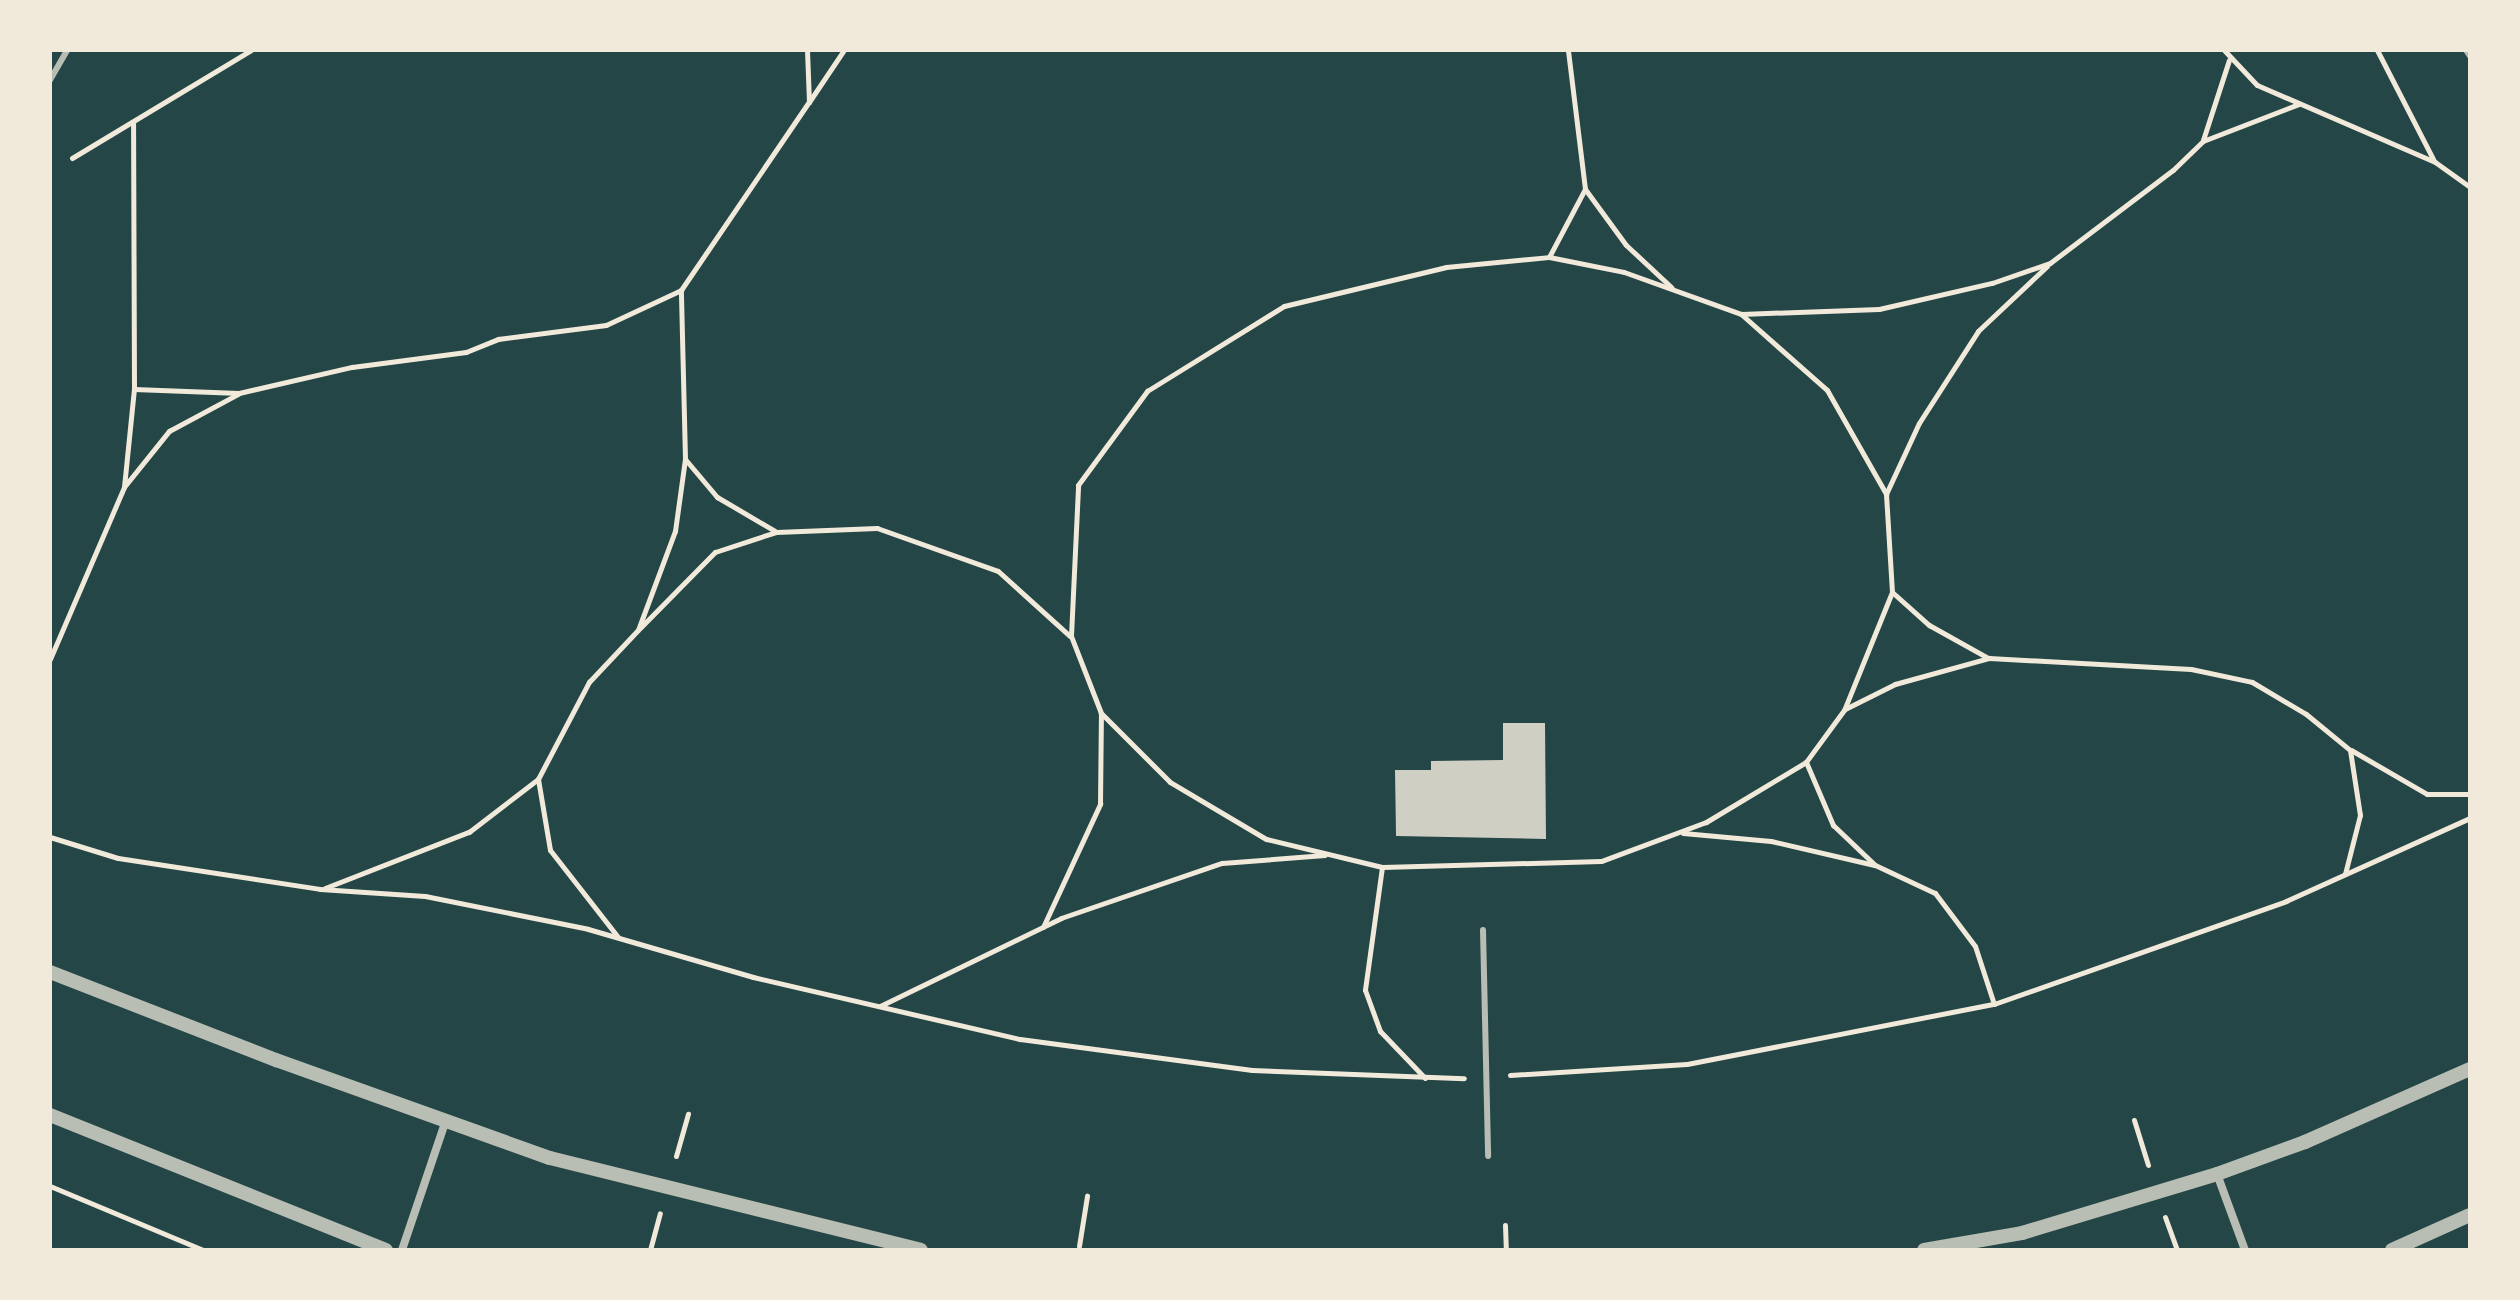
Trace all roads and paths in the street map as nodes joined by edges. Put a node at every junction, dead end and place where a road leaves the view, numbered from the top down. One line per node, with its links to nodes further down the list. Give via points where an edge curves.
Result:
1 (67, 50): 11 (lane)
2 (251, 50): 14 (path)
3 (807, 50): 12 (path)
4 (844, 50): 12 (path)
5 (1568, 50): 19 (path)
6 (2224, 50): 10 (path)
7 (2377, 50): 17 (path)
8 (2466, 50): 9 (lane)
9 (2470, 56)
10 (2229, 60): 13 (path, via 2257,85); 15 (path)
11 (50, 80)
12 (809, 102): 22 (path)
13 (2299, 104): 15 (path); 17 (path)
14 (133, 122): 16 (path); 25 (path)
15 (2203, 141): 21 (path)
16 (72, 158)
17 (2435, 162): 18 (path)
18 (2470, 187)
19 (1585, 189): 20 (path); 23 (path, via 1626,245)
20 (1549, 257): 23 (path, via 1624,272); 33 (path, via 1446,267 1284,306 1147,391 1078,485)
21 (2050, 263): 24 (path, via 1992,283 1879,309); 29 (path, via 1978,331 1919,423)
22 (681, 290): 26 (path, via 606,325 498,339 466,352 352,367); 27 (path)
23 (1675, 290): 24 (path)
24 (1741, 314): 29 (path, via 1827,390)
25 (134, 389): 26 (path); 28 (path)
26 (239, 393): 28 (path, via 169,431)
27 (685, 459): 30 (path, via 717,497); 32 (path, via 675,531)
28 (124, 487): 35 (path)
29 (1886, 494): 31 (path)
30 (776, 532): 32 (path, via 715,552); 33 (path, via 891,532 998,571)
31 (1892, 592): 34 (path, via 1929,625); 36 (path)
32 (638, 630): 40 (path, via 589,682)
33 (1071, 636): 37 (path)
34 (1989, 658): 36 (path, via 1895,684); 38 (path, via 2191,669 2252,682 2306,714)
35 (50, 659)
36 (1844, 710): 39 (path)
37 (1101, 713): 45 (path, via 1170,782 1266,839); 50 (path, via 1100,804)
38 (2350, 750): 41 (path, via 2427,794); 48 (path, via 2360,815)
39 (1806, 762): 43 (path); 46 (path, via 1833,825)
40 (538, 779): 49 (path, via 469,832); 52 (path, via 550,850)
41 (2470, 794)
42 (2470, 818): 48 (path)
43 (1680, 832): 46 (path, via 1771,841); 47 (path, via 1601,861)
44 (50, 837): 49 (path, via 118,858)
45 (1332, 855): 47 (path); 50 (path, via 1222,863)
46 (1875, 865): 54 (path, via 1935,893 1975,946)
47 (1382, 867): 58 (path, via 1365,990 1380,1031)
48 (2345, 874): 54 (path, via 2286,901)
49 (320, 889): 52 (path, via 425,896)
50 (1043, 927): 55 (path)
51 (1483, 930): 57 (lane)
52 (619, 938): 55 (path)
53 (50, 972): 62 (street)
54 (1994, 1004): 57 (path, via 1687,1064)
55 (879, 1006): 58 (path, via 1020,1039 1208,1064)
56 (2470, 1069): 66 (street, via 2305,1142)
57 (1485, 1077): 58 (path); 64 (lane)
58 (1425, 1078)
59 (688, 1114): 63 (path)
60 (50, 1115): 75 (street)
61 (2134, 1120): 65 (path)
62 (445, 1123): 76 (street); 78 (street, via 550,1158)
63 (676, 1156)
64 (1488, 1156)
65 (2148, 1165)
66 (2217, 1174): 80 (street, via 2022,1233); 82 (street)
67 (50, 1186): 74 (path)
68 (1087, 1196): 73 (path)
69 (660, 1212): 77 (path)
70 (2470, 1215): 83 (street)
71 (2165, 1216): 81 (path)
72 (1505, 1225): 79 (path)
73 (1079, 1246)
74 (203, 1250)
75 (386, 1250)
76 (402, 1250)
77 (650, 1250)
78 (921, 1250)
79 (1506, 1250)
80 (1924, 1250)
81 (2177, 1250)
82 (2245, 1250)
83 (2392, 1250)

